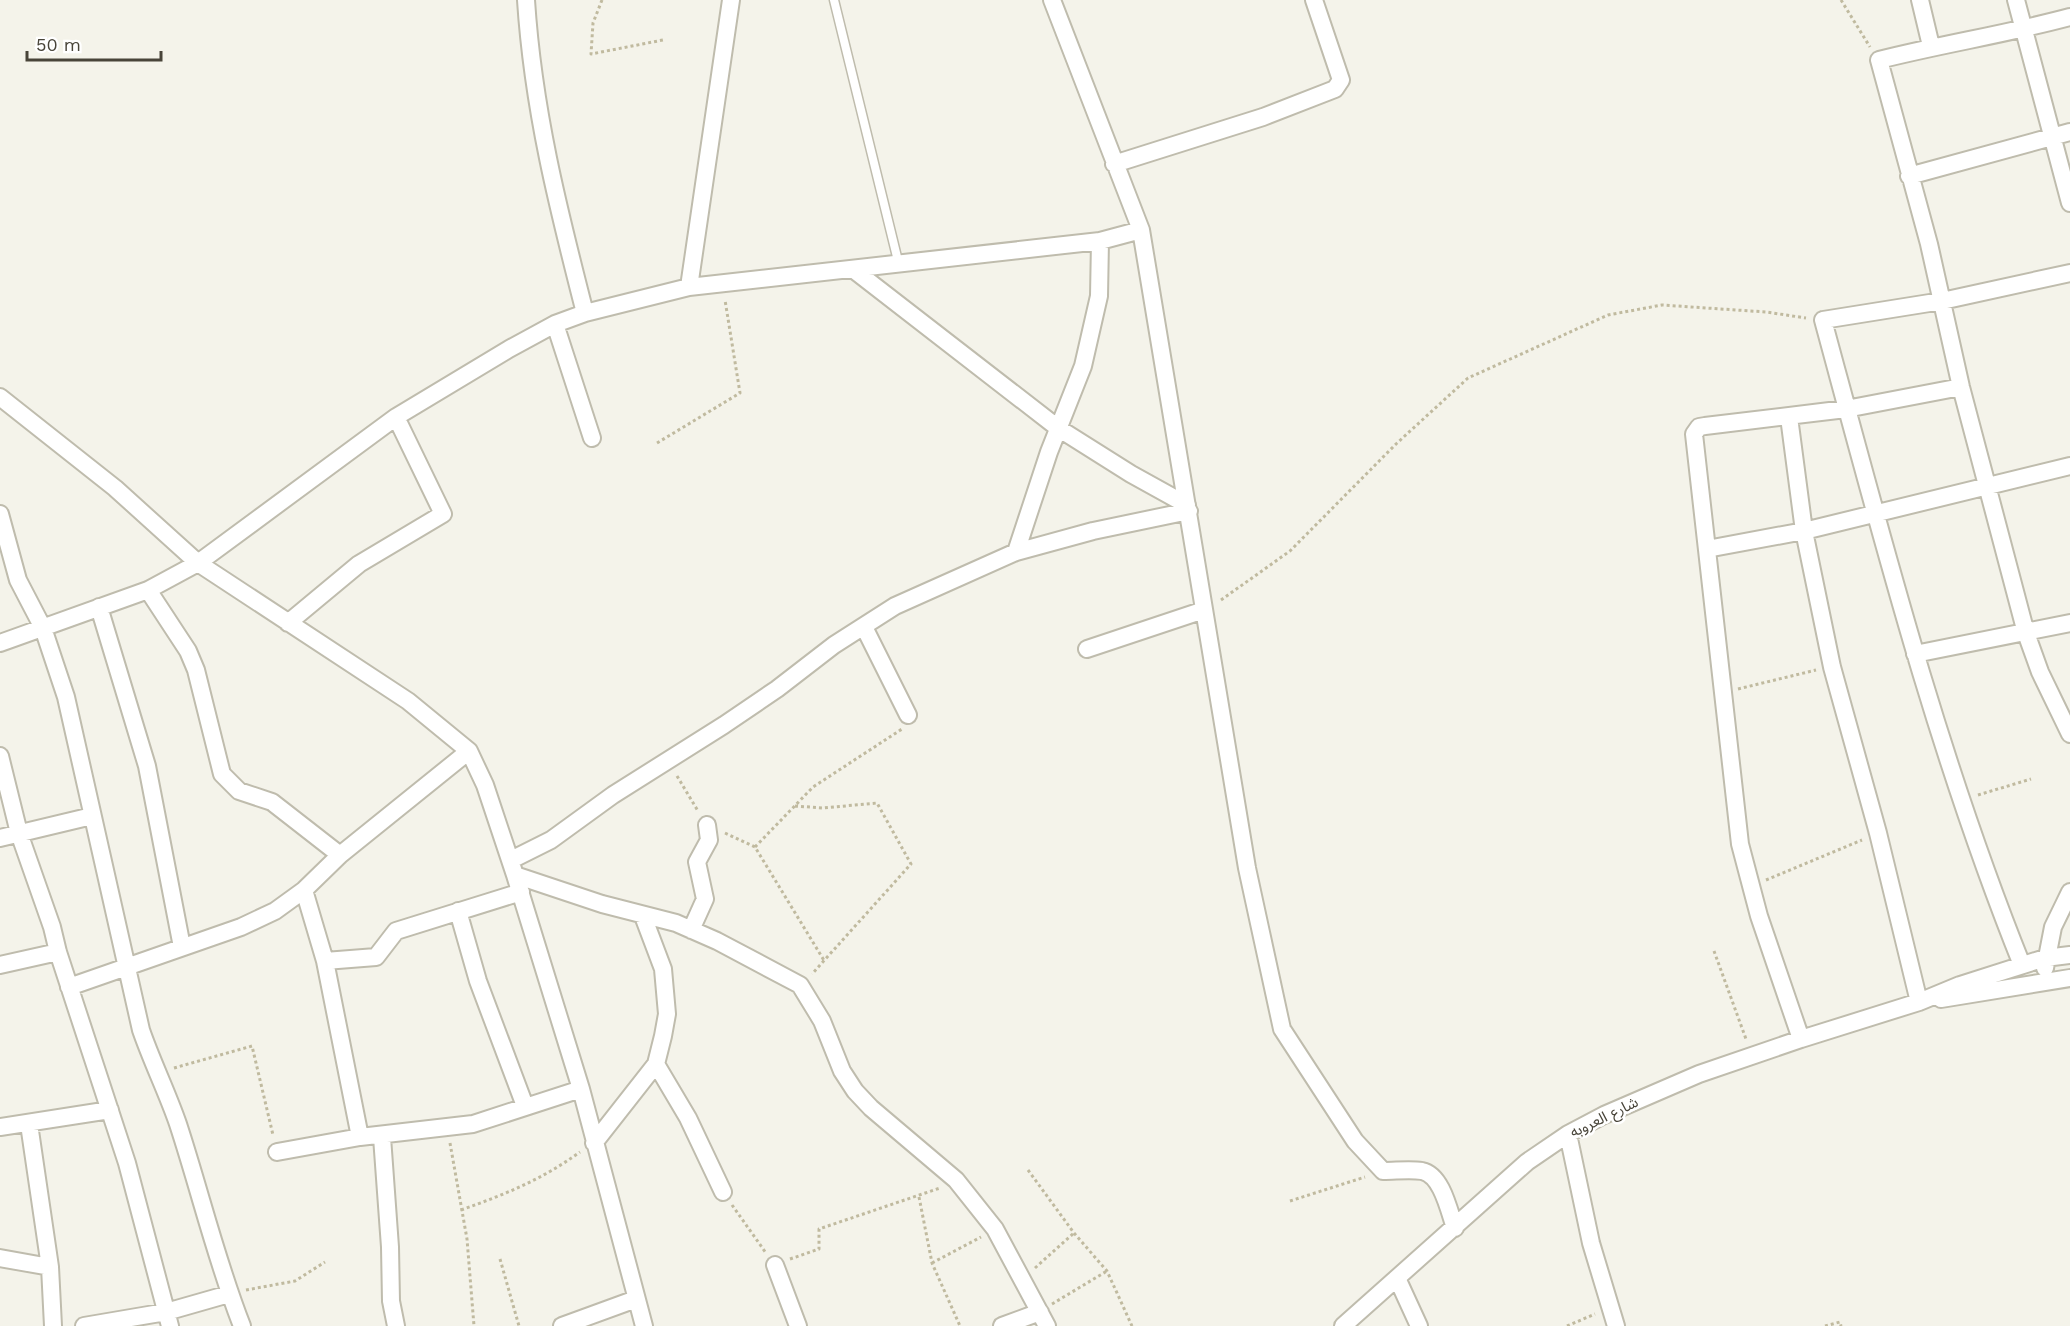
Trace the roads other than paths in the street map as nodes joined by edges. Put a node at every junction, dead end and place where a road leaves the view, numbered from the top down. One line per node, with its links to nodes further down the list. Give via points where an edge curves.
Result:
1 (526, 0): 23 (street, via 546,157)
2 (731, 0): 21 (street)
3 (834, 0): 18 (lane)
4 (1052, 0): 13 (street)
5 (1314, 0): 13 (street, via 1341,80 1335,89 1263,117)
6 (1920, 0): 10 (street)
7 (2016, 0): 9 (street)
8 (2070, 16): 9 (street)
9 (2022, 30): 10 (street); 12 (street)
10 (1931, 46): 14 (street, via 1879,60)
11 (2070, 132): 12 (street)
12 (2054, 137): 14 (street); 15 (street)
13 (1114, 164): 16 (street)
14 (1909, 176): 22 (street)
15 (2070, 203)
16 (1141, 230): 17 (street); 34 (street)
17 (1100, 241): 18 (street); 30 (street, via 1096,316 1083,366)
18 (899, 266): 19 (street)
19 (854, 270): 21 (street); 30 (street)
20 (2070, 273): 22 (street)
21 (689, 287): 23 (street)
22 (1942, 301): 25 (street); 27 (street, via 1823,320)
23 (585, 313): 24 (street)
24 (555, 324): 28 (street); 31 (street)
25 (1961, 387): 27 (street); 33 (street)
26 (0, 397): 40 (street, via 115,488)
27 (1846, 410): 29 (street); 36 (street)
28 (396, 417): 40 (street); 44 (street, via 443,514 359,564)
29 (1789, 417): 37 (street); 38 (street, via 1705,426 1694,434)
30 (1058, 428): 34 (street); 39 (street)
31 (592, 438)
32 (2070, 466): 33 (street)
33 (1987, 485): 36 (street); 48 (street)
34 (1188, 508): 39 (street); 43 (street)
35 (0, 514): 47 (street, via 18,580)
36 (1877, 514): 37 (street); 51 (street)
37 (1804, 531): 38 (street); 79 (street, via 1832,667)
38 (1707, 549): 80 (street, via 1740,844)
39 (1016, 552): 46 (street, via 895,606)
40 (198, 563): 41 (street); 44 (street)
41 (148, 590): 42 (street); 60 (street, via 196,670 222,774 239,791 272,802)
42 (99, 607): 47 (street); 68 (street, via 147,766)
43 (1204, 610): 50 (street); 93 (street, via 1247,868 1282,1029 1355,1141 1383,1171 1424,1172 1431,1176 1440,1187)
44 (288, 623): 54 (street, via 408,702)
45 (2070, 623): 48 (street)
46 (864, 627): 52 (street); 61 (street)
47 (43, 628): 49 (street); 56 (street, via 66,697)
48 (2026, 633): 51 (street); 53 (street)
49 (0, 643)
50 (1088, 649)
51 (1915, 654): 75 (street, via 1960,800)
52 (908, 715)
53 (2070, 734)
54 (469, 751): 60 (street); 61 (street)
55 (0, 756): 58 (street)
56 (92, 816): 58 (street); 74 (street)
57 (707, 825): 67 (street, via 709,840 698,862 705,899)
58 (19, 833): 59 (street); 69 (street)
59 (0, 838)
60 (340, 855): 62 (street)
61 (513, 867): 63 (street); 66 (street)
62 (304, 890): 68 (street, via 241,927); 72 (street)
63 (521, 892): 65 (street); 82 (street)
64 (2070, 892): 71 (street, via 2053,927)
65 (458, 911): 72 (street, via 396,931 376,957); 83 (street, via 478,981)
66 (642, 916): 67 (street); 81 (street, via 663,969 665,985 667,1014)
67 (691, 930): 101 (street, via 800,985 855,1091 956,1180 995,1229)
68 (182, 947): 74 (street)
69 (58, 952): 73 (street); 78 (street)
70 (2070, 955): 71 (street, شارع العروبه)
71 (2045, 958): 75 (street, شارع العروبه); 77 (street)
72 (325, 961): 88 (street)
73 (0, 965)
74 (126, 965): 78 (street); 98 (street, via 141,1030 177,1121)
75 (2022, 965): 79 (street, شارع العروبه)
76 (2070, 978): 77 (street, شارع العروبه)
77 (2043, 982): 79 (street, شارع العروبه)
78 (69, 987): 84 (street)
79 (1919, 1002): 80 (street, شارع العروبه)
80 (1801, 1039): 87 (street, شارع العروبه, via 1655,1092)
81 (656, 1064): 90 (street); 92 (street, via 688,1118)
82 (581, 1089): 83 (street); 90 (street)
83 (525, 1106): 89 (street, via 473,1124)
84 (110, 1110): 85 (street); 100 (street)
85 (29, 1124): 86 (street); 96 (street)
86 (0, 1127)
87 (1568, 1134): 93 (street, شارع العروبه, via 1527,1162); 112 (street, via 1591,1243)
88 (360, 1137): 89 (street); 91 (street)
89 (382, 1137): 105 (street, via 391,1301)
90 (594, 1143): 99 (street)
91 (277, 1152)
92 (723, 1192)
93 (1455, 1228): 97 (street, شارع العروبه)
94 (0, 1258): 96 (street)
95 (775, 1265): 108 (street)
96 (50, 1267): 102 (street)
97 (1397, 1278): 110 (street, شارع العروبه); 111 (street)
98 (229, 1294): 100 (street); 104 (street)
99 (636, 1299): 106 (street); 107 (street)
100 (168, 1319): 103 (street)
101 (1043, 1319): 109 (street)
102 (53, 1326)
103 (84, 1326)
104 (242, 1326)
105 (396, 1326)
106 (562, 1326)
107 (644, 1326)
108 (798, 1326)
109 (1002, 1326)
110 (1343, 1326)
111 (1419, 1326)
112 (1616, 1326)

